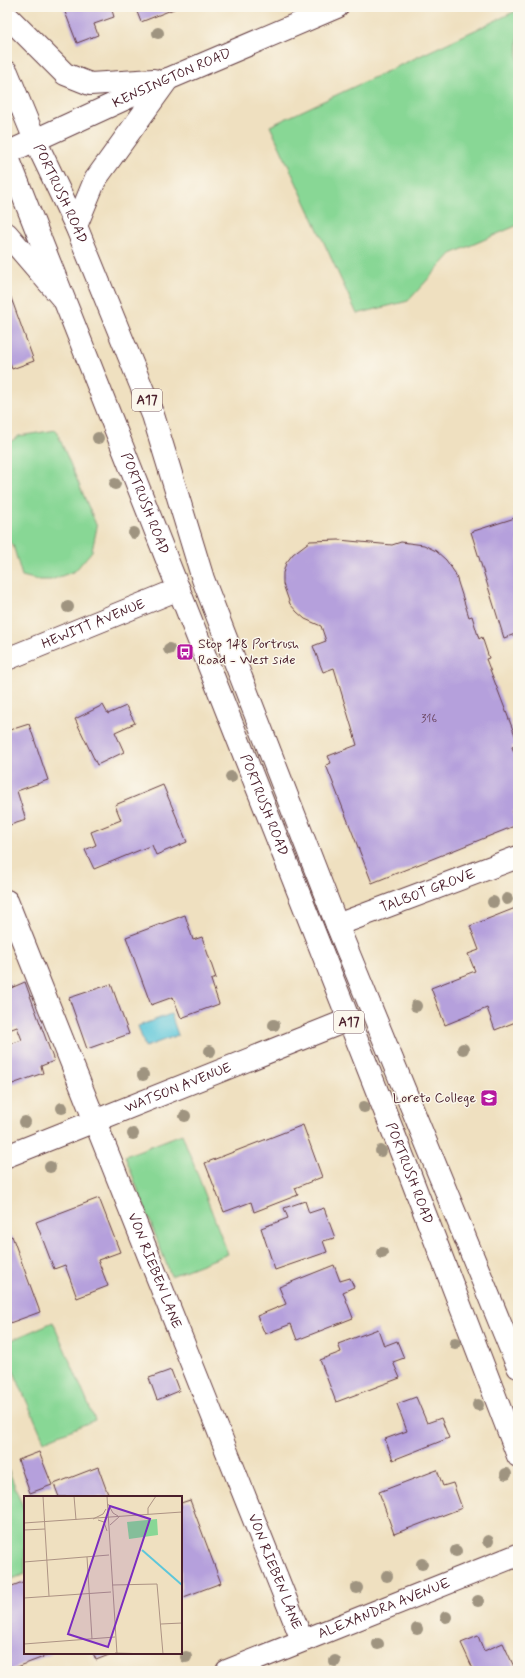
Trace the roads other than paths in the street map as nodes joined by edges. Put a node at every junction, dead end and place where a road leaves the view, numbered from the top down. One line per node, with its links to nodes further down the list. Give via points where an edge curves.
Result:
1 (337, 7): 4 (main road, KENSINGTON ROAD)
2 (7, 16): 4 (main road, via 65,74 90,84)
3 (7, 72): 5 (main road, PORTRUSH ROAD / A17)
4 (168, 79): 5 (main road, KENSINGTON ROAD); 7 (main road, via 95,180)
5 (35, 140): 6 (main road, KENSINGTON ROAD); 7 (main road, PORTRUSH ROAD / A17)
6 (7, 154): 9 (main road, PORTRUSH ROAD / A17)
7 (76, 226): 14 (main road, PORTRUSH ROAD / A17, via 152,415 203,579)
8 (7, 234): 9 (main road)
9 (67, 303): 10 (main road, PORTRUSH ROAD / A17)
10 (179, 589): 11 (main road, HEWITT AVENUE); 15 (main road, PORTRUSH ROAD / A17)
11 (7, 660)
12 (518, 856): 14 (main road, TALBOT GROVE)
13 (7, 900): 16 (main road, VON RIEBEN LANE)
14 (338, 925): 18 (main road, PORTRUSH ROAD / A17)
15 (348, 1020): 16 (main road, WATSON AVENUE); 19 (main road, PORTRUSH ROAD / A17)
16 (95, 1121): 17 (main road, WATSON AVENUE); 21 (main road, VON RIEBEN LANE)
17 (7, 1156)
18 (518, 1367)
19 (518, 1456)
20 (518, 1555): 21 (main road, ALEXANDRA AVENUE)
21 (302, 1640): 22 (main road, ALEXANDRA AVENUE)
22 (227, 1671)

